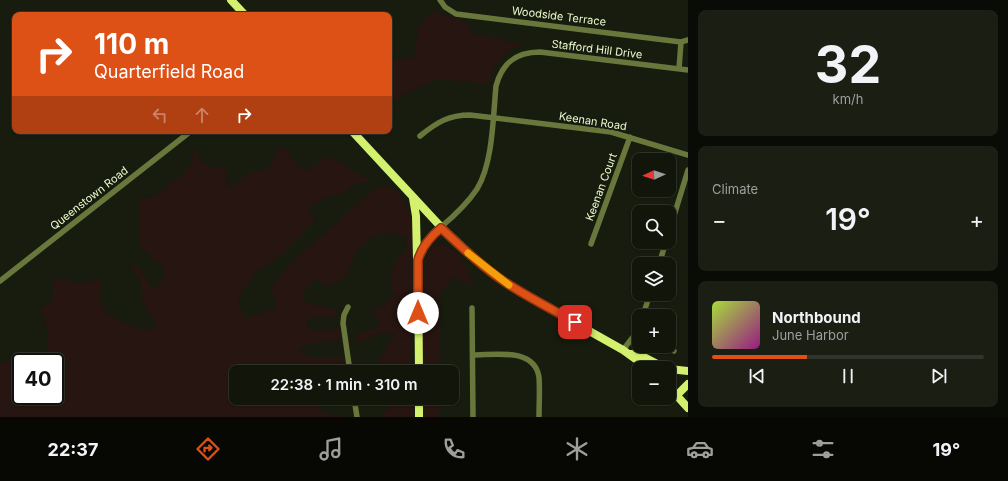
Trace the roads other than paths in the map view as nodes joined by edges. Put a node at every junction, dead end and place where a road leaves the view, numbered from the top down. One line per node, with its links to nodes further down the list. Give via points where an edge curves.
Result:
1 (231, 0): 3 (main road)
2 (440, 0): 5 (street, Woodside Terrace, via 444,7 456,14)
3 (242, 12)
4 (688, 40): 5 (street)
5 (681, 42): 6 (street)
6 (678, 69): 7 (street, Stafford Hill Drive); 8 (street, Stafford Hill Drive, via 540,52 522,55 506,64 498,77)
7 (688, 70)
8 (493, 117): 11 (street, Keenan Road, via 452,116 437,123); 12 (street, Keenan Road, via 597,129); 17 (street, via 483,177 465,206)
9 (187, 134): 20 (street, Queenstown Road)
10 (355, 134): 15 (main road)
11 (420, 136)
12 (630, 137): 13 (street, Keenan Road); 18 (street, Keenan Court)
13 (688, 155)
14 (688, 170): 16 (street)
15 (413, 197): 17 (main road); 19 (main road)
16 (676, 209)
17 (441, 228): 19 (main road, via 424,244 420,252); 24 (main road, via 469,254 510,285)
18 (591, 244)
19 (418, 269): 29 (main road)
20 (0, 281)
21 (348, 307): 28 (street, via 343,323)
22 (472, 308): 25 (street)
23 (632, 339): 24 (street)
24 (625, 351): 26 (main road); 27 (main road)
25 (473, 355): 39 (street); 40 (street, via 522,356 534,364 538,377)
26 (639, 361)
27 (652, 361)
28 (349, 365)
29 (419, 365)
30 (676, 370): 31 (main road)
31 (688, 371)
32 (688, 384): 33 (main road)
33 (677, 395): 36 (main road)
34 (355, 405): 37 (street)
35 (419, 405): 38 (main road)
36 (688, 408)
37 (357, 417)
38 (419, 417)
39 (473, 417)
40 (539, 417)

